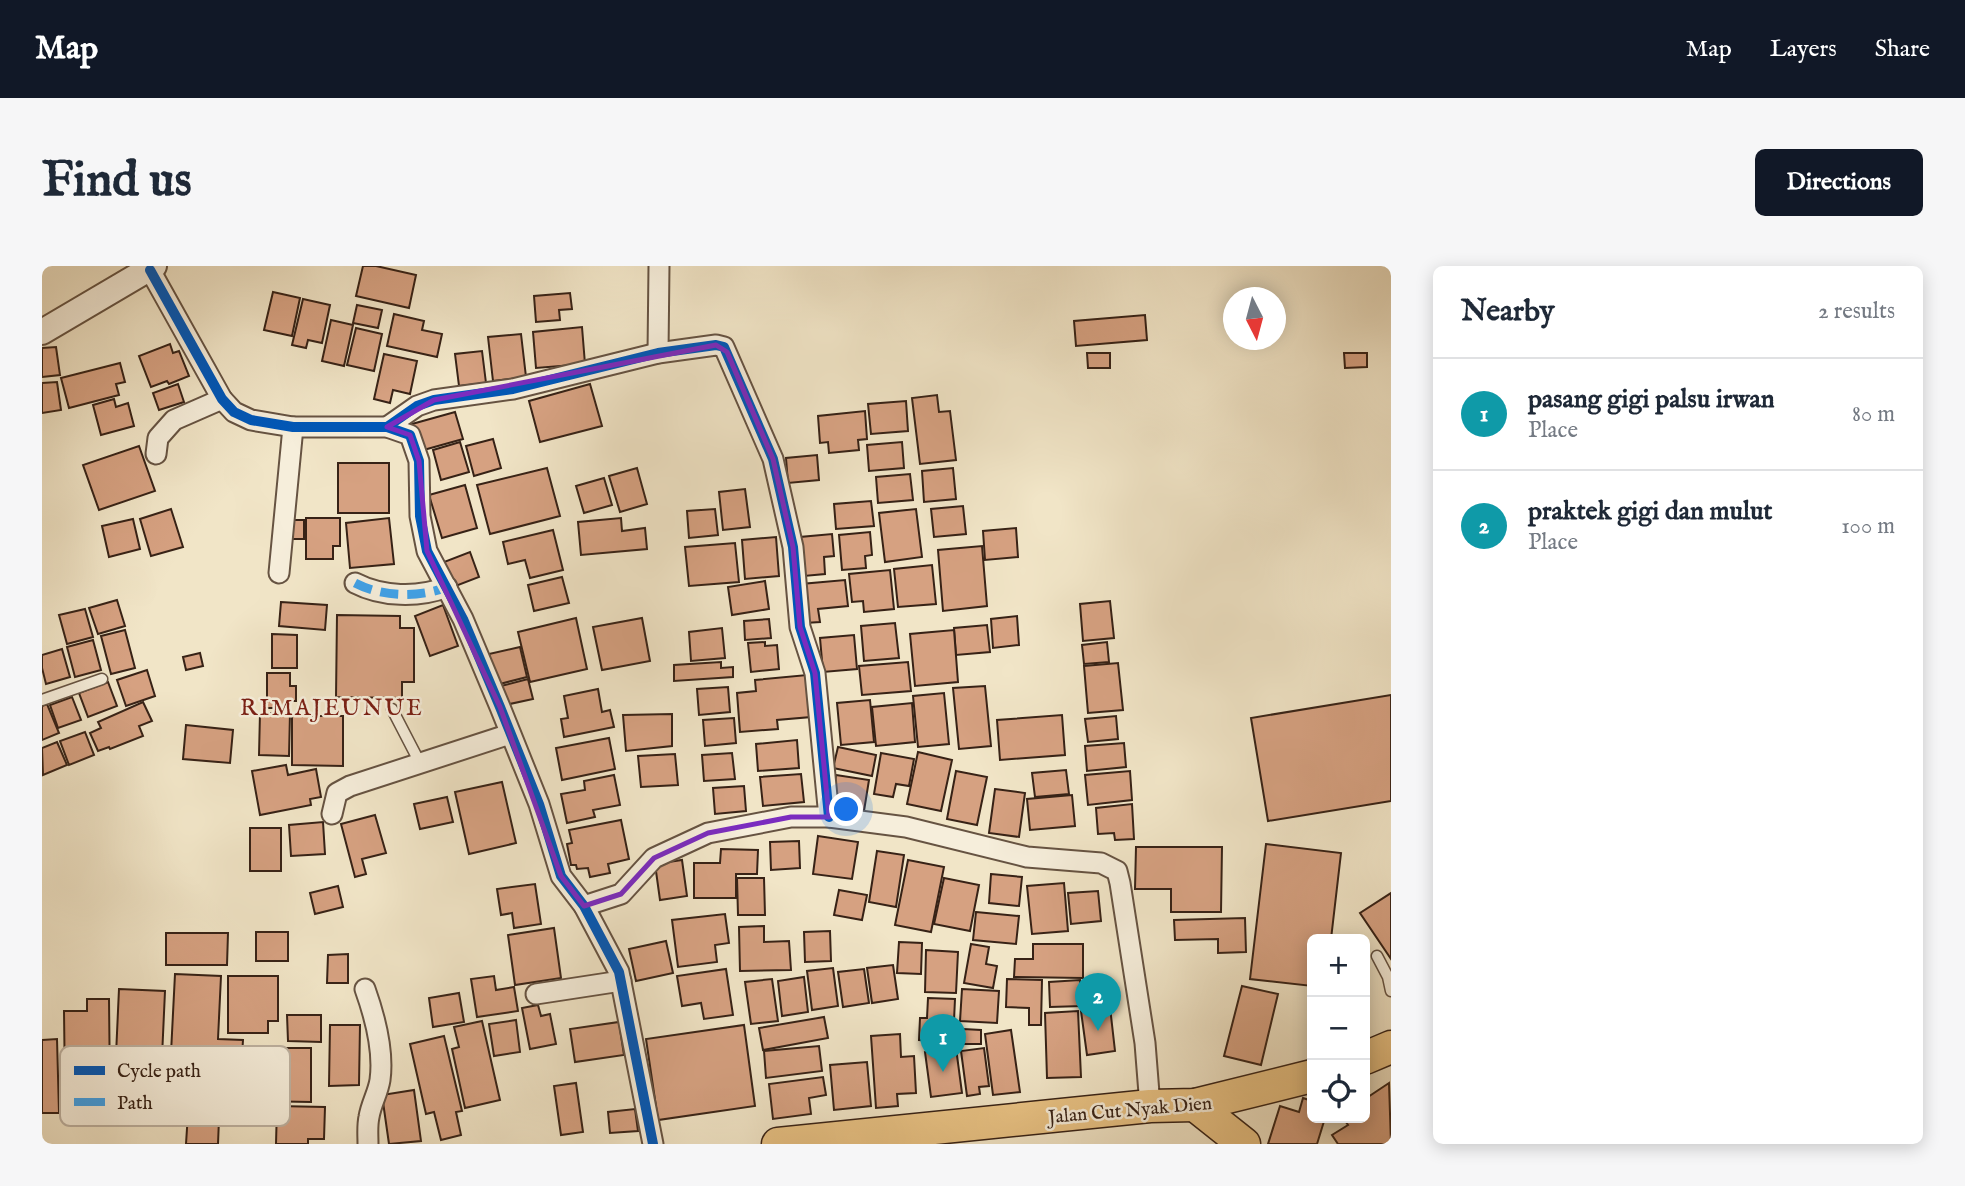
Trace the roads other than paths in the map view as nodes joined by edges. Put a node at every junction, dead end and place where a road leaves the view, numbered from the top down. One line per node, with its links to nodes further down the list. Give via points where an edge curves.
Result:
1 (659, 266): 4 (street)
2 (152, 268): 3 (street); 5 (street)
3 (42, 332)
4 (658, 353): 7 (street, via 513,389 434,400); 18 (street, via 723,347 773,459 793,547 800,627 815,673)
5 (222, 398): 6 (street, via 234,412 251,420); 8 (street, via 174,420 158,438)
6 (292, 427): 7 (street); 9 (street)
7 (387, 427): 11 (street, via 410,435 416,448 427,551)
8 (156, 454)
9 (278, 573)
10 (355, 583): 11 (street, via 399,594)
11 (447, 587): 15 (street)
12 (102, 679): 13 (lane)
13 (42, 700)
14 (392, 709): 16 (lane)
15 (510, 734): 16 (street); 19 (street, via 539,804 561,876)
16 (420, 763): 17 (street, via 349,786 337,793)
17 (332, 814)
18 (829, 817): 19 (street, via 791,817 708,833 654,858 621,894); 29 (street, via 906,827 1027,857 1101,863 1116,871 1145,1043)
19 (584, 906): 21 (street)
20 (1377, 956): 23 (lane)
21 (621, 981): 24 (street); 31 (street)
22 (365, 989): 30 (street, via 376,1029 380,1070)
23 (1391, 991)
24 (536, 994)
25 (1391, 1047): 26 (highway)
26 (1370, 1056)
27 (1307, 1077): 28 (highway, Jalan Cut Nyak Dien)
28 (1195, 1105): 29 (highway, Jalan Cut Nyak Dien); 33 (highway)
29 (1150, 1106): 32 (highway, Jalan Cut Nyak Dien)
30 (368, 1144)
31 (653, 1144)
32 (778, 1144)
33 (1244, 1144)

